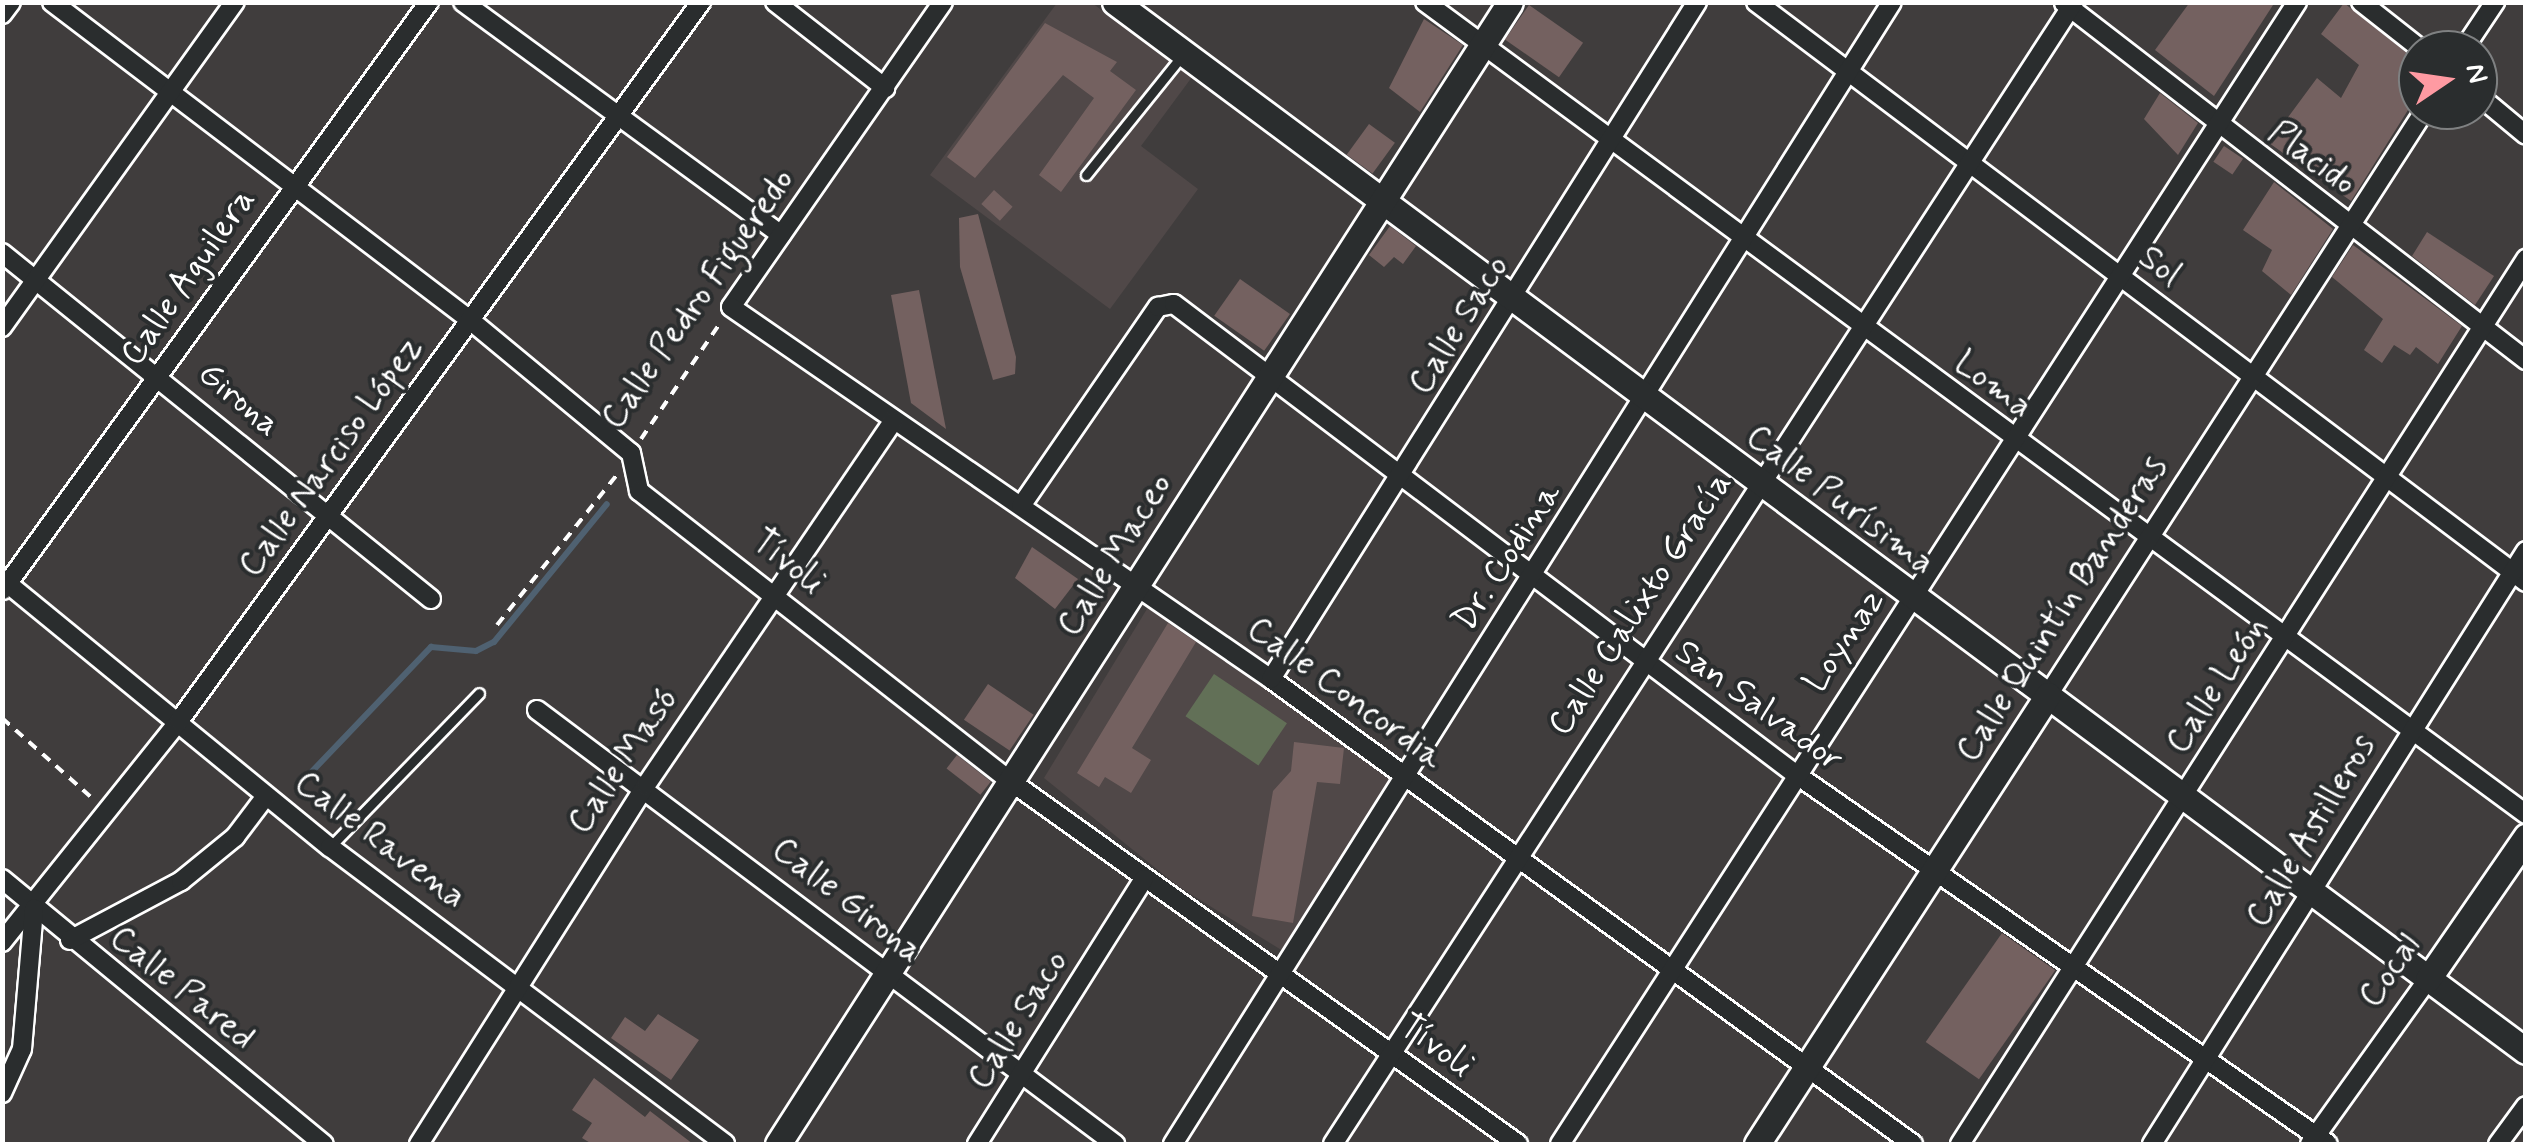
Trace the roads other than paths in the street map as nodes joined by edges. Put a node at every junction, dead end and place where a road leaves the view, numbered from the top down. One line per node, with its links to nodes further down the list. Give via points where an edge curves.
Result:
1 (11, 2): 19 (street)
2 (52, 2): 26 (street, Tívoli)
3 (235, 2): 26 (street)
4 (429, 2): 35 (street, Calle Aguilera)
5 (463, 2): 28 (street)
6 (701, 2): 28 (street, Calle Narciso López)
7 (775, 2): 25 (street)
8 (943, 2): 25 (street, Calle Pedro Figueredo)
9 (1425, 2): 22 (street, Loma)
10 (1510, 2): 22 (street, Calle Maceo)
11 (1697, 2): 32 (street, Calle Saco)
12 (1756, 2): 24 (street, Sol)
13 (1892, 2): 24 (street, Dr. Codina)
14 (2297, 2): 29 (street, Loynaz)
15 (2361, 2): 21 (street)
16 (2495, 2): 20 (street)
17 (2069, 4): 29 (street, Placido); 33 (street, Calle Calixto Gracía)
18 (1123, 5): 23 (street, Calle Purísima)
19 (2, 14)
20 (2476, 30)
21 (2398, 31)
22 (1484, 46): 32 (street, Loma); 36 (street, Calle Maceo)
23 (1182, 55): 34 (lane); 36 (street, Calle Purísima)
24 (1848, 72): 33 (street, Sol); 39 (street, Dr. Codina)
25 (885, 88): 38 (street, Calle Pedro Figueredo)
26 (168, 92): 35 (street, Tívoli); 42 (street)
27 (2498, 112): 31 (street)
28 (618, 117): 38 (street); 46 (street, Calle Narciso López)
29 (2219, 128): 37 (street, Placido); 43 (street, Loynaz)
30 (2412, 130): 37 (street, Calle Quintín Banderas)
31 (2526, 135)
32 (1610, 139): 39 (street, Loma); 44 (street, Calle Saco)
33 (1965, 162): 43 (street, Sol); 47 (street, Calle Calixto Gracía)
34 (1086, 175)
35 (293, 184): 46 (street, Tívoli); 51 (street, Calle Aguilera)
36 (1382, 204): 44 (street, Calle Purísima); 52 (street, Calle Maceo)
37 (2351, 227): 49 (street, Placido); 53 (street, Calle Quintín Banderas)
38 (781, 235): 45 (street, Calle Pedro Figueredo)
39 (1744, 239): 47 (street, Loma); 54 (street, Dr. Codina)
40 (2, 254): 42 (street, Girona)
41 (2526, 260): 49 (street, Calle León)
42 (36, 280): 48 (street); 51 (street, Girona)
43 (2124, 280): 53 (street, Sol); 56 (street, Loynaz)
44 (1513, 301): 54 (street, Calle Purísima); 57 (street, Calle Saco)
45 (731, 307): 55 (street, Calle Concordia)
46 (470, 320): 61 (street, Calle Narciso López); 68 (street, Tívoli, via 631,453 640,491)
47 (1860, 324): 56 (street, Loma); 58 (street, Calle Calixto Gracía)
48 (2, 327)
49 (2482, 327): 50 (street, Placido); 59 (street, Calle León)
50 (2526, 360)
51 (160, 376): 61 (street, Girona); 66 (street, Calle Aguilera)
52 (1268, 376): 57 (street, San Salvador); 60 (street, San Salvador, via 1165,304); 67 (street, Calle Maceo)
53 (2255, 378): 59 (street, Sol); 62 (street, Calle Quintín Banderas)
54 (1648, 398): 58 (street, Calle Purísima); 64 (street, Dr. Codina)
55 (893, 421): 60 (street, Calle Concordia); 68 (street, Calle Masó)
56 (2014, 442): 62 (street, Loma); 69 (street, Loynaz)
57 (1400, 479): 64 (street, San Salvador); 73 (street, Calle Saco)
58 (1757, 482): 69 (street, Calle Purísima); 72 (street, Calle Calixto Gracía)
59 (2387, 482): 65 (street, Sol); 71 (street, Calle León)
60 (1021, 506): 67 (street, Calle Concordia)
61 (330, 516): 70 (street, Girona); 77 (street, Calle Narciso López)
62 (2148, 542): 71 (street, Loma); 75 (street, Calle Quintín Banderas)
63 (2526, 551): 65 (street, Calle Astilleros)
64 (1532, 576): 72 (street, San Salvador); 80 (street, Dr. Codina)
65 (2519, 577): 78 (street, Calle Astilleros)
66 (4, 584): 77 (street, Calle Ravena)
67 (1138, 585): 73 (street, Calle Concordia); 81 (street, Calle Maceo)
68 (779, 596): 81 (street, Tívoli); 82 (street, Calle Masó)
69 (1912, 597): 75 (street, Calle Purísima); 79 (street, Loynaz)
70 (430, 599)
71 (2285, 639): 78 (street, Loma); 84 (street, Calle León)
72 (1641, 660): 79 (street, San Salvador); 88 (street, Calle Calixto Gracía)
73 (1271, 678): 80 (street, Calle Concordia)
74 (479, 693): 87 (lane)
75 (2048, 695): 84 (street, Calle Purísima); 89 (street, Calle Quintín Banderas)
76 (536, 710): 82 (street, Calle Girona)
77 (179, 720): 83 (street, Calle Ravena); 93 (street, Calle Narciso López)
78 (2411, 730): 85 (street, Loma); 92 (street, Calle Astilleros)
79 (1794, 773): 89 (street, San Salvador); 97 (street, Loynaz)
80 (1406, 776): 88 (street, Calle Concordia); 99 (street, Dr. Codina)
81 (1012, 783): 91 (street, Tívoli); 98 (street, Calle Maceo)
82 (646, 785): 98 (street, Calle Girona); 101 (street, Calle Masó)
83 (266, 796): 87 (street, Calle Ravena); 94 (street, via 235,837 181,881)
84 (2183, 797): 92 (street, Calle Purísima); 96 (street, Calle León)
85 (2526, 814)
86 (2526, 837): 100 (street, Cocal)
87 (330, 847): 101 (street, Calle Ravena)
88 (1514, 859): 97 (street, Calle Concordia); 103 (street, Calle Calixto Gracía)
89 (1935, 869): 96 (street, San Salvador); 105 (street, Calle Quintín Banderas)
90 (2, 879): 93 (street, Calle Pared)
91 (1144, 879): 99 (street, Tívoli); 106 (street, Calle Saco)
92 (2312, 893): 100 (street, Calle Purísima); 104 (street, Calle Astilleros)
93 (34, 909): 94 (street, Calle Pared); 95 (street, Calle Narciso López); 107 (street, via 22,1048)
94 (70, 940): 110 (street, Calle Pared)
95 (2, 942)
96 (2076, 965): 104 (street, San Salvador); 122 (street, Calle León)
97 (1675, 970): 105 (street, Calle Concordia); 119 (street, Loynaz)
98 (890, 976): 106 (street, Calle Girona); 113 (street, Calle Maceo)
99 (1280, 976): 103 (street, Tívoli); 116 (street, Dr. Codina)
100 (2428, 980): 102 (street, Calle Purísima); 109 (street, Cocal)
101 (519, 986): 111 (street, Calle Masó); 112 (street, Calle Ravena)
102 (2526, 1051)
103 (1391, 1053): 117 (street, Calle Calixto Gracía); 118 (street, Tívoli)
104 (2207, 1061): 109 (street, San Salvador); 123 (street, Calle Astilleros)
105 (1806, 1067): 120 (street, Calle Quintín Banderas); 121 (street, Calle Concordia)
106 (1024, 1072): 114 (street, Calle Saco); 115 (street, Calle Girona)
107 (2, 1093)
108 (2526, 1106): 124 (street)
109 (2318, 1142)
110 (324, 1144)
111 (419, 1144)
112 (725, 1144)
113 (778, 1144)
114 (977, 1144)
115 (1115, 1144)
116 (1173, 1144)
117 (1333, 1144)
118 (1518, 1144)
119 (1560, 1144)
120 (1757, 1144)
121 (1913, 1144)
122 (1960, 1144)
123 (2152, 1144)
124 (2498, 1144)

